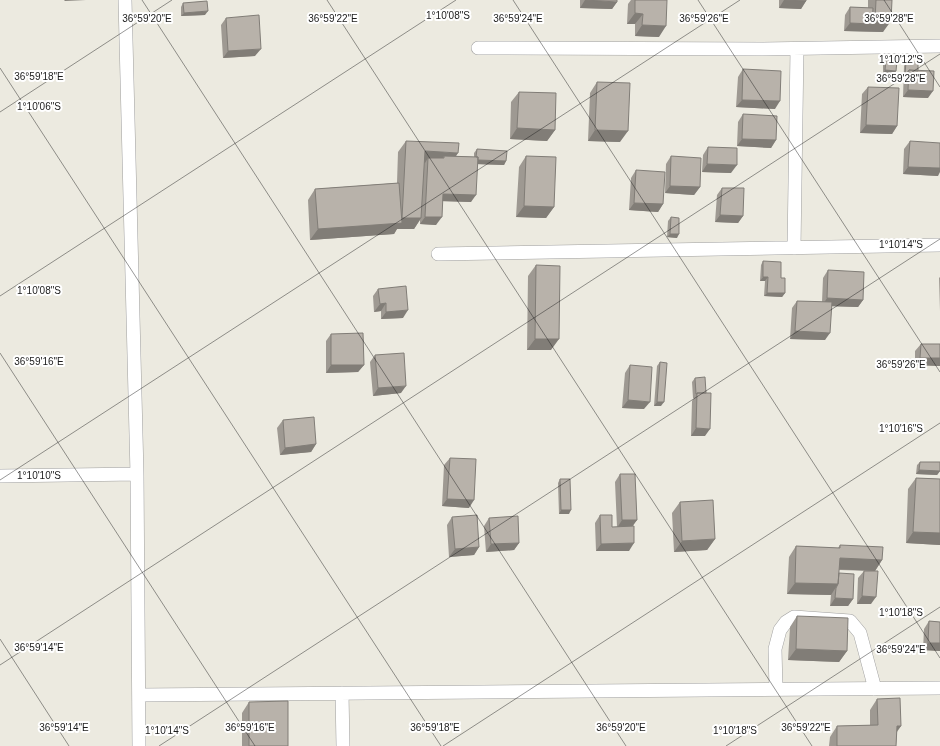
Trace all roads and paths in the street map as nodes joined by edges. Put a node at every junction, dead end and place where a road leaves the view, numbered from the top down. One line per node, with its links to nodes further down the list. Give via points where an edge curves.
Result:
1 (125, 0): 8 (street)
2 (940, 46): 4 (street)
3 (478, 48): 4 (street)
4 (797, 48): 6 (street)
5 (940, 245): 6 (street)
6 (794, 248): 7 (street)
7 (438, 254)
8 (137, 474): 9 (street); 14 (street)
9 (0, 476)
10 (940, 688): 12 (street)
11 (776, 689): 12 (street); 12 (street, via 775,649 780,630 794,617 850,621 860,633); 13 (street)
12 (875, 689)
13 (342, 693): 14 (street); 16 (street)
14 (140, 695): 15 (street)
15 (140, 746)
16 (343, 746)

